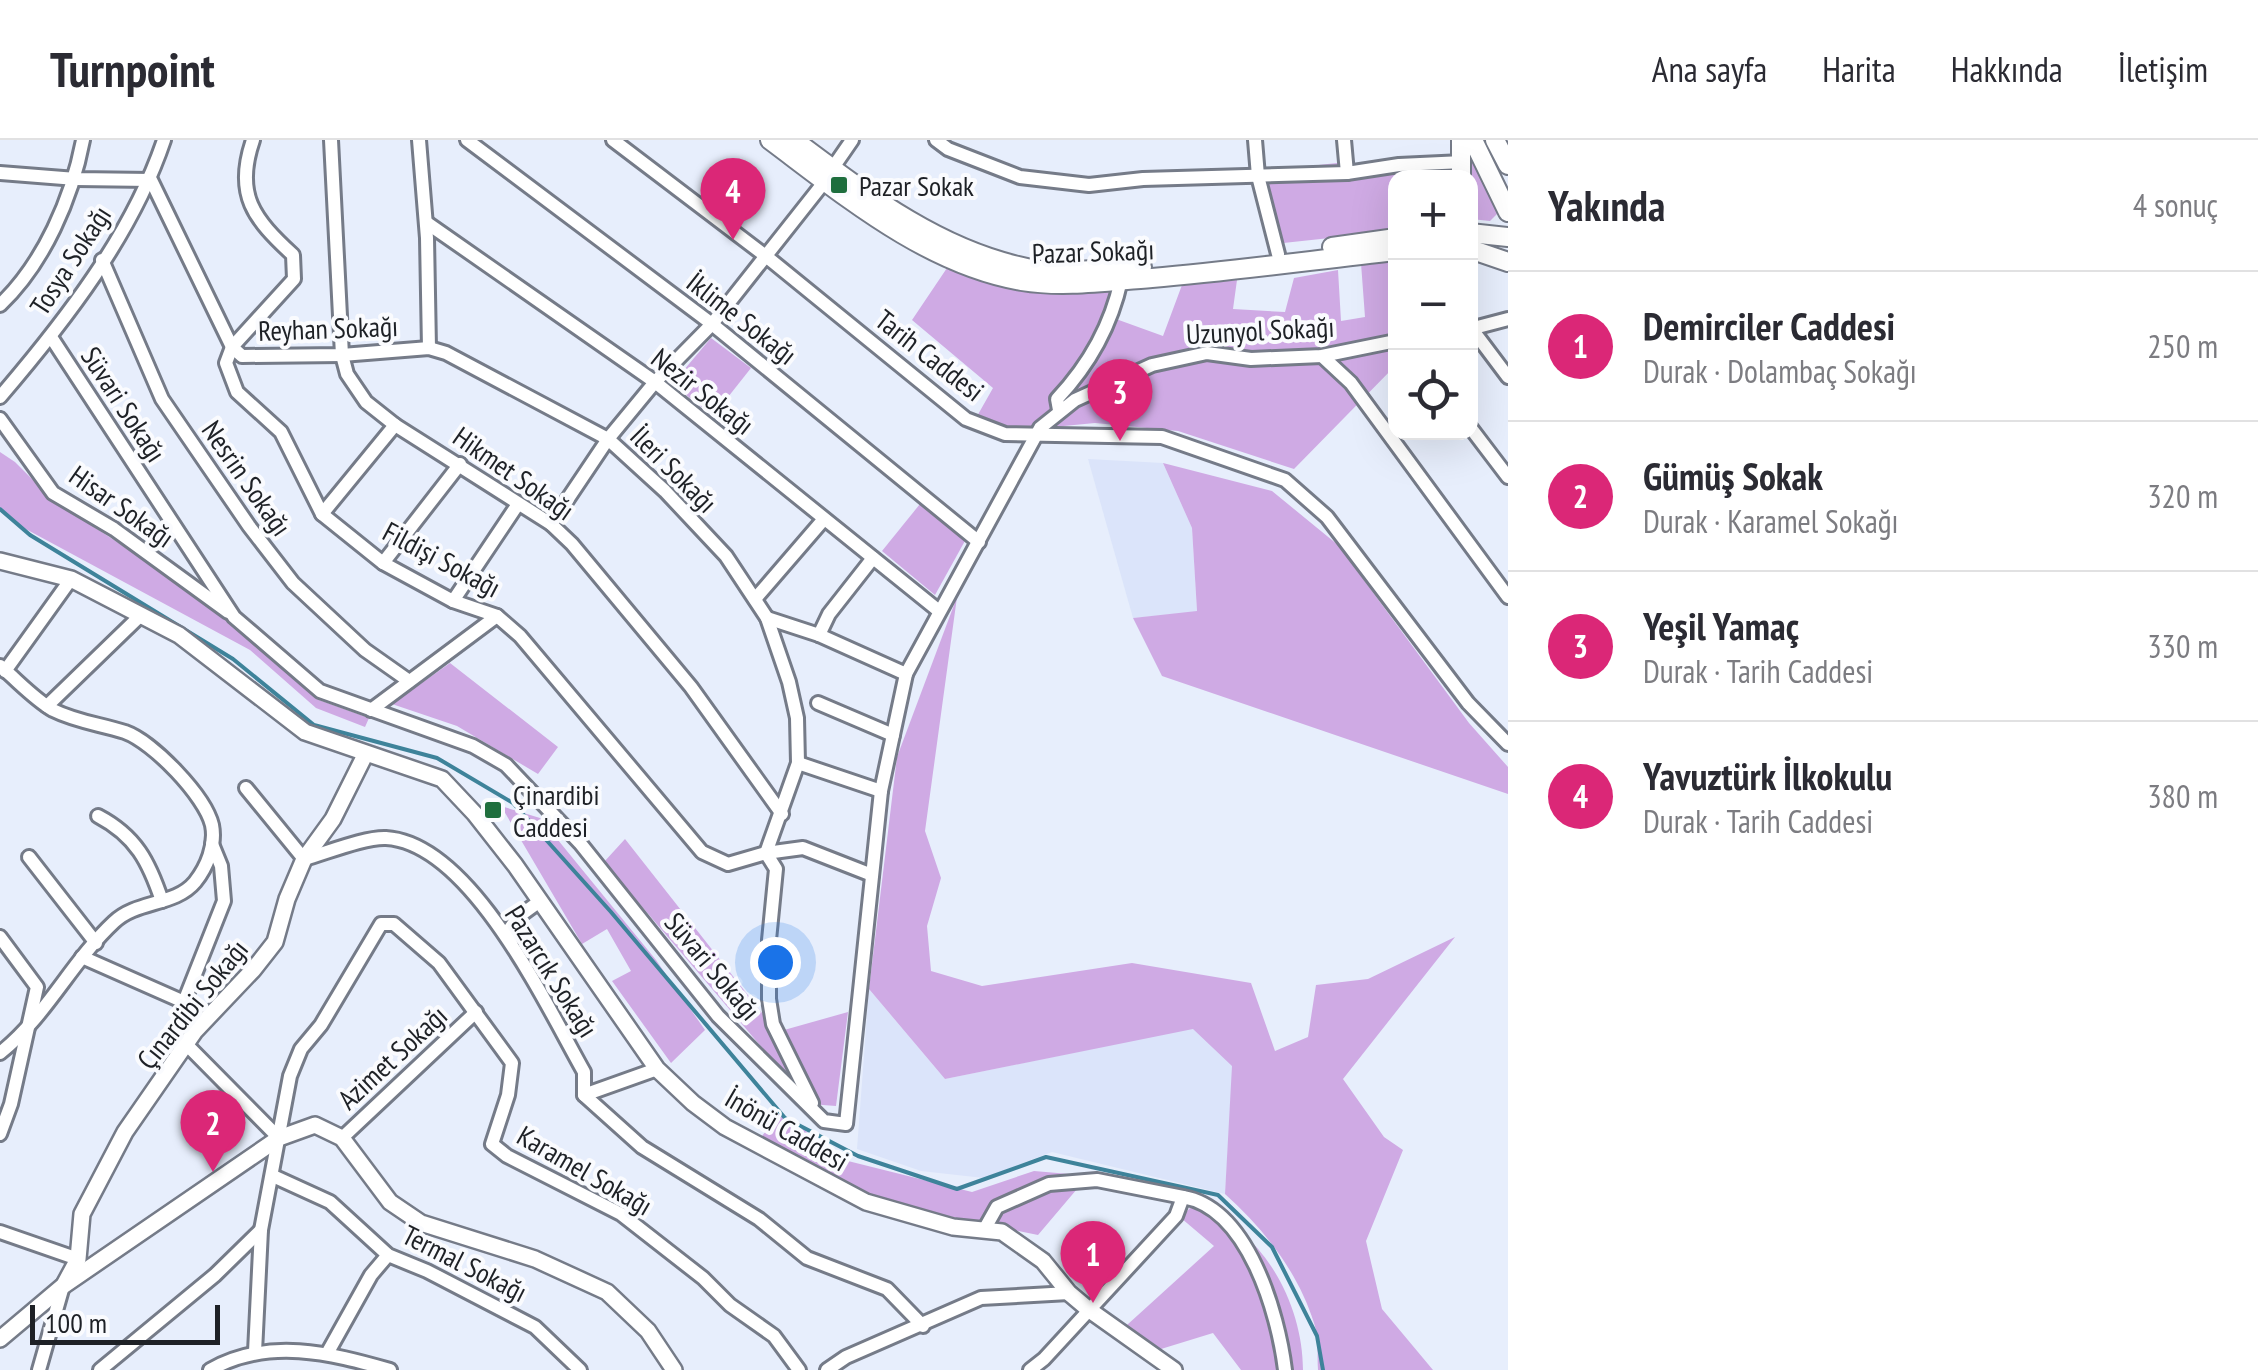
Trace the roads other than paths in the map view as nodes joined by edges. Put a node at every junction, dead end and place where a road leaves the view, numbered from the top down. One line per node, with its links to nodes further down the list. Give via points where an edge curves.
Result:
1 (83, 140): 23 (street)
2 (164, 140): 24 (street, Tosya Sokağı)
3 (253, 140): 44 (street, via 246,160 248,204 293,255 294,279)
4 (330, 140): 46 (street, Hikmet Sokağı)
5 (419, 140): 26 (street)
6 (468, 140): 39 (street, İklime Sokağı)
7 (613, 140): 33 (street, Tarih Caddesi)
8 (770, 140): 21 (main road, Pazar Sokağı)
9 (794, 140): 21 (main road, Pazar Sokağı)
10 (852, 140): 21 (street)
11 (936, 140): 22 (street, via 1020,176 1088,185)
12 (1254, 140): 22 (street)
13 (1344, 140): 20 (street)
14 (1461, 140): 18 (main road)
15 (1472, 140): 25 (main road)
16 (1496, 140): 17 (main road)
17 (1508, 164)
18 (1462, 170): 20 (street, via 1399,165)
19 (0, 173): 23 (street)
20 (1347, 173): 22 (street)
21 (828, 175): 32 (main road, Pazar Sokağı, via 917,226 1029,268 1190,266); 33 (street); 36 (main road, Pazar Sokağı, via 912,239 986,271 1052,283)
22 (1258, 176): 32 (street)
23 (76, 180): 24 (street); 37 (street, via 38,257)
24 (150, 180): 34 (street, Tosya Sokağı); 44 (street, Fildişi Sokağı)
25 (1508, 212)
26 (426, 224): 45 (street); 49 (street, Nezir Sokağı)
27 (1478, 234): 28 (main road)
28 (1508, 238)
29 (1388, 239): 32 (main road, Pazar Sokağı)
30 (1388, 252): 36 (main road, Pazar Sokağı)
31 (1478, 252): 35 (main road)
32 (1278, 254)
33 (767, 257): 39 (street); 54 (street, Tarih Caddesi, via 966,419)
34 (102, 260): 41 (street, Tosya Sokağı); 79 (street, Nesrin Sokağı, via 162,400 249,526 293,583)
35 (1508, 262)
36 (1122, 280): 51 (street, via 1102,335 1058,399)
37 (0, 304)
38 (1508, 319): 40 (street)
39 (712, 324): 49 (street); 63 (street, İklime Sokağı)
40 (1478, 327)
41 (51, 337): 50 (street, Tosya Sokağı); 73 (street, Süvari Sokağı)
42 (1478, 338): 48 (street)
43 (1388, 343): 47 (street, Uzunyol Sokağı)
44 (232, 347): 46 (street, Reyhan Sokağı, via 242,356); 60 (street, Fildişi Sokağı, via 226,363 237,392 280,432)
45 (429, 348): 46 (street, Reyhan Sokağı); 56 (street, İleri Sokağı)
46 (342, 355): 53 (street, Hikmet Sokağı, via 366,402)
47 (1322, 356): 51 (street, Uzunyol Sokağı, via 1207,353 1152,365); 68 (street, via 1350,383)
48 (1508, 377)
49 (655, 382): 56 (street); 61 (street, Nezir Sokağı)
50 (0, 397)
51 (1058, 410): 54 (street, Uzunyol Sokağı)
52 (0, 419): 73 (street, Hisar Sokağı, via 54,493)
53 (395, 424): 57 (street, Hikmet Sokağı); 60 (street)
54 (1034, 437): 63 (street); 84 (street, Tarih Caddesi, via 1162,436 1285,480 1327,517 1468,703)
55 (1478, 438): 58 (street)
56 (608, 439): 62 (street); 69 (street, İleri Sokağı, via 726,556)
57 (460, 464): 59 (street, Hikmet Sokağı); 66 (street)
58 (1508, 477)
59 (518, 504): 62 (street, Hikmet Sokağı); 70 (street)
60 (322, 514): 66 (street, Fildişi Sokağı)
61 (824, 519): 64 (street, Nezir Sokağı); 69 (street)
62 (551, 524): 89 (street, Hikmet Sokağı, via 690,686)
63 (979, 542): 71 (street)
64 (873, 558): 71 (street, Nezir Sokağı); 76 (street, via 828,614)
65 (0, 561): 67 (street, İnönü Caddesi)
66 (383, 563): 70 (street, Fildişi Sokağı)
67 (71, 579): 72 (street, İnönü Caddesi); 77 (street)
68 (1508, 597)
69 (755, 599): 75 (street, İleri Sokağı)
70 (453, 601): 74 (street, Fildişi Sokağı)
71 (939, 611): 78 (street)
72 (141, 615): 81 (street); 85 (street, İnönü Caddesi, via 179,634 305,732)
73 (234, 616): 82 (street, Süvari Sokağı, via 320,691)
74 (497, 616): 79 (street); 92 (street, Fildişi Sokağı, via 702,852 728,864)
75 (768, 618): 76 (street); 86 (street, İleri Sokağı, via 797,718)
76 (820, 635): 78 (street)
77 (2, 668): 81 (street)
78 (906, 674): 83 (street)
79 (409, 681): 82 (street)
80 (818, 703): 83 (street)
81 (47, 706): 91 (street, via 76,722 128,733 159,754 190,785 212,825)
82 (371, 710): 110 (street, Süvari Sokağı, via 474,746 506,765 580,844 718,1016)
83 (894, 735): 88 (street)
84 (1508, 744)
85 (365, 755): 94 (street, Çınardibi Sokağı); 97 (street, İnönü Caddesi, via 442,779)
86 (798, 764): 88 (street); 89 (street, İleri Sokağı)
87 (246, 788): 94 (street)
88 (880, 791): 95 (street)
89 (782, 814): 92 (street, İleri Sokağı)
90 (98, 816): 96 (street, via 131,838 150,865)
91 (211, 842): 96 (street, via 210,861 192,886); 102 (street, via 224,901)
92 (766, 853): 95 (street, Fildişi Sokağı, via 803,848); 110 (street, via 776,869 769,940 773,1024)
93 (29, 857): 99 (street)
94 (304, 859): 100 (street, Pazarcık Sokağı, via 384,837 418,845 447,864); 104 (street, Çınardibi Sokağı, via 275,942)
95 (872, 875): 110 (street, via 846,1124)
96 (162, 901): 99 (street, via 116,920)
97 (540, 902): 100 (street, via 518,917 509,930); 108 (street, İnönü Caddesi)
98 (0, 937): 105 (street, via 37,986)
99 (96, 943): 101 (street)
100 (511, 943): 109 (street, Pazarcık Sokağı, via 584,1072)
101 (82, 957): 102 (street); 105 (street)
102 (184, 1002): 104 (street)
103 (476, 1012): 112 (street, Karamel Sokağı, via 439,963 394,924 381,924 302,1049 284,1100); 113 (street, Azimet Sokağı); 135 (street, Karamel Sokağı, via 512,1063 492,1144 621,1214 774,1336)
104 (202, 1025): 106 (street, Çınardibi Sokağı)
105 (27, 1032): 107 (street); 111 (street)
106 (186, 1044): 112 (street); 120 (street, Çınardibi Sokağı, via 124,1132 82,1214)
107 (0, 1054)
108 (657, 1069): 109 (street); 117 (street, İnönü Caddesi, via 725,1127 866,1202)
109 (584, 1094): 124 (street, via 642,1147 759,1219 807,1258 887,1289)
110 (824, 1121)
111 (0, 1134)
112 (280, 1138): 113 (street, via 315,1125); 114 (street, Karamel Sokağı); 121 (street)
113 (342, 1138): 134 (street, via 390,1202 421,1224 535,1259 607,1292 648,1332)
114 (273, 1176): 116 (street, Karamel Sokağı); 119 (street, Termal Sokağı, via 330,1202)
115 (1183, 1197): 117 (street, via 1097,1180 1049,1184 997,1207); 123 (street, via 1176,1216); 139 (street, via 1209,1205 1239,1236 1272,1314)
116 (261, 1230): 126 (street, Karamel Sokağı); 130 (street)
117 (984, 1230): 122 (street, İnönü Caddesi, via 1002,1232 1043,1262)
118 (0, 1232): 120 (street)
119 (388, 1256): 127 (street); 133 (street, Termal Sokağı, via 536,1327)
120 (78, 1259): 121 (street, Çınardibi Sokağı)
121 (63, 1286): 125 (street); 129 (street)
122 (1070, 1293): 123 (street, İnönü Caddesi); 124 (street, via 981,1298)
123 (1088, 1309): 137 (street); 138 (street, İnönü Caddesi)
124 (922, 1326): 128 (street)
125 (0, 1339)
126 (256, 1352): 127 (street); 131 (street)
127 (328, 1352): 132 (street)
128 (846, 1364): 136 (street)
129 (39, 1370)
130 (100, 1370)
131 (210, 1370)
132 (390, 1370)
133 (580, 1370)
134 (674, 1370)
135 (799, 1370)
136 (827, 1370)
137 (1030, 1370)
138 (1174, 1370)
139 (1285, 1370)

